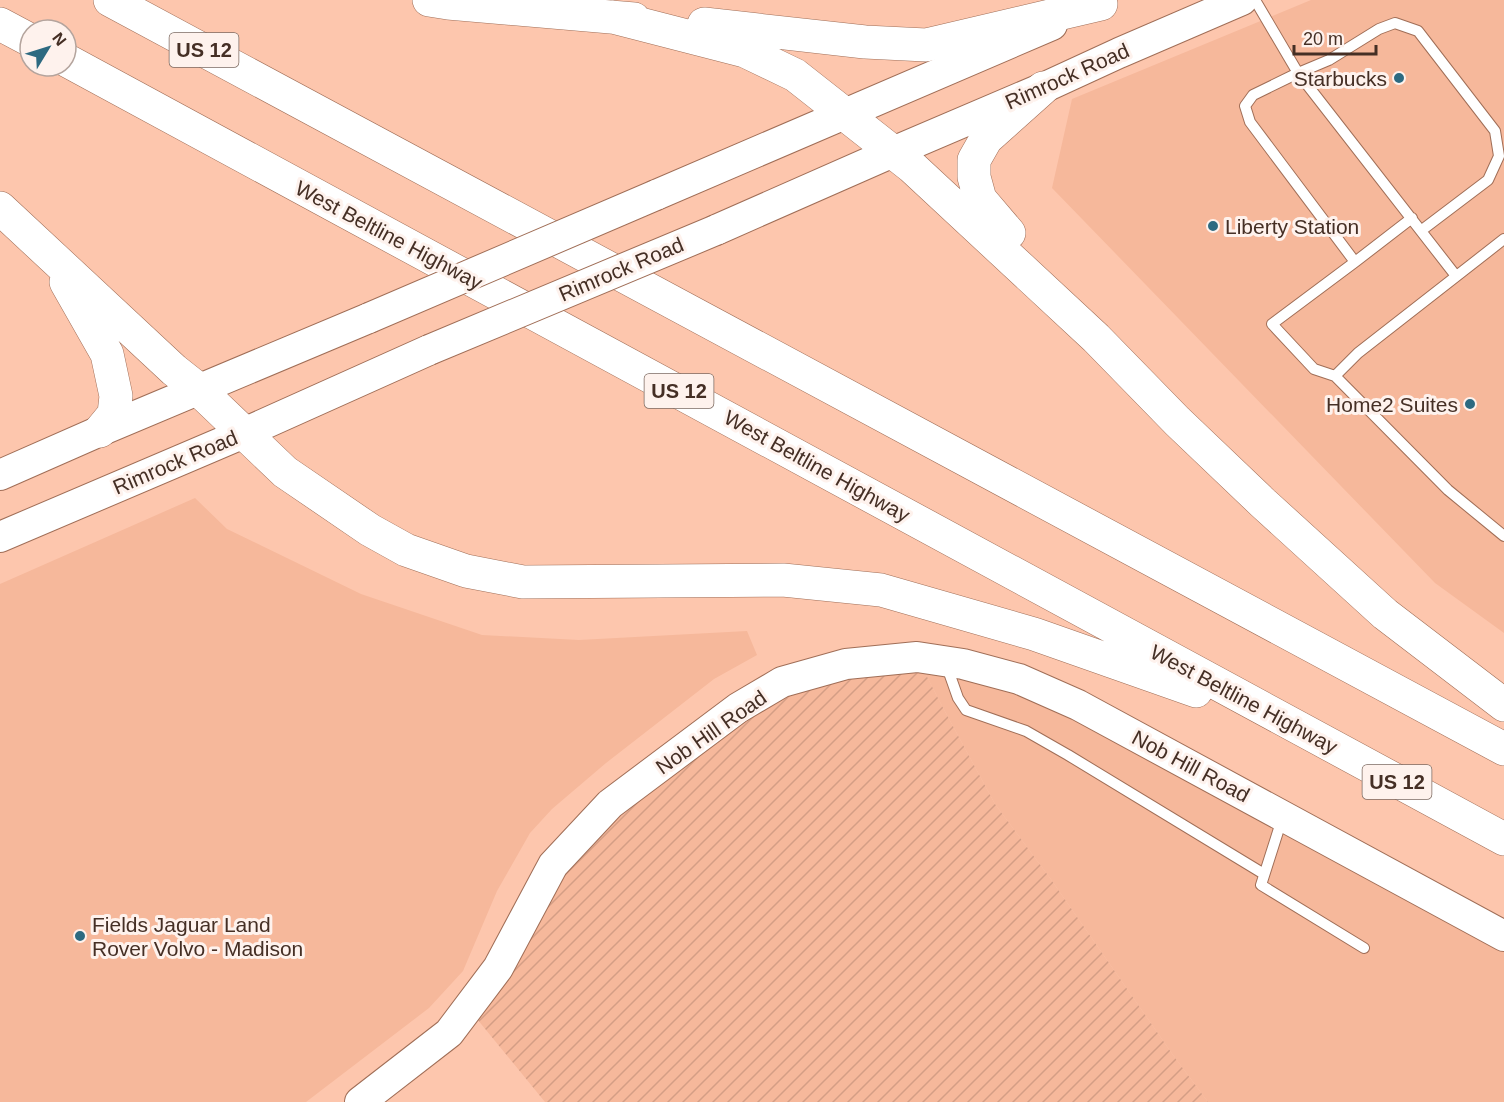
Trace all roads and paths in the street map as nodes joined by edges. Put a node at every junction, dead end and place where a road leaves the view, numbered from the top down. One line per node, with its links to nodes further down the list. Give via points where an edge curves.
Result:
1 (110, 0): 32 (highway, US 12)
2 (429, 0): 6 (highway)
3 (1242, 0): 11 (main road, Rimrock Road)
4 (1255, 0): 10 (lane)
5 (1106, 2): 6 (highway, via 926,45); 12 (main road)
6 (613, 17): 12 (highway, via 745,51 795,75)
7 (0, 24): 8 (highway)
8 (18, 34)
9 (78, 67): 31 (highway, West Beltline Highway / US 12)
10 (1298, 73): 15 (lane); 16 (lane, via 1395,23 1418,31 1495,132 1499,156 1488,180); 19 (lane, via 1253,95 1245,106 1250,122)
11 (1043, 88): 13 (main road, Rimrock Road); 21 (highway, via 986,139 974,160 974,177 980,199 1058,287)
12 (846, 114): 13 (highway); 23 (main road, bridge)
13 (893, 152): 21 (highway); 25 (main road, Rimrock Road, bridge)
14 (0, 208): 18 (highway)
15 (1412, 218): 16 (lane); 19 (lane)
16 (1422, 230): 20 (lane)
17 (1504, 239): 20 (lane)
18 (50, 255): 23 (highway); 24 (highway, via 107,354 116,396 114,414)
19 (1355, 262): 22 (lane, via 1272,324 1314,369)
20 (1456, 276): 22 (lane, via 1358,352)
21 (1096, 338): 30 (highway, via 1177,421 1384,614)
22 (1335, 376): 27 (lane, via 1448,490)
23 (198, 389): 24 (main road); 25 (highway)
24 (100, 431): 26 (main road)
25 (244, 433): 28 (main road, Rimrock Road); 31 (highway, via 285,472 370,530 406,550 466,571 523,582 783,580 881,590 1034,634)
26 (0, 475)
27 (1504, 536)
28 (0, 537)
29 (944, 661): 33 (main road, Nob Hill Road, via 1019,679 1078,705); 35 (lane, via 966,710 1026,731 1068,754); 38 (main road, Nob Hill Road, via 917,657 846,664 782,682 738,708 610,804 553,865 498,968 449,1033)
30 (1504, 705)
31 (1291, 724): 34 (highway, West Beltline Highway / US 12)
32 (1504, 749)
33 (1283, 816): 35 (lane); 36 (main road, Nob Hill Road)
34 (1504, 839)
35 (1264, 874): 37 (lane, via 1261,885)
36 (1504, 936)
37 (1364, 948)
38 (360, 1102)

